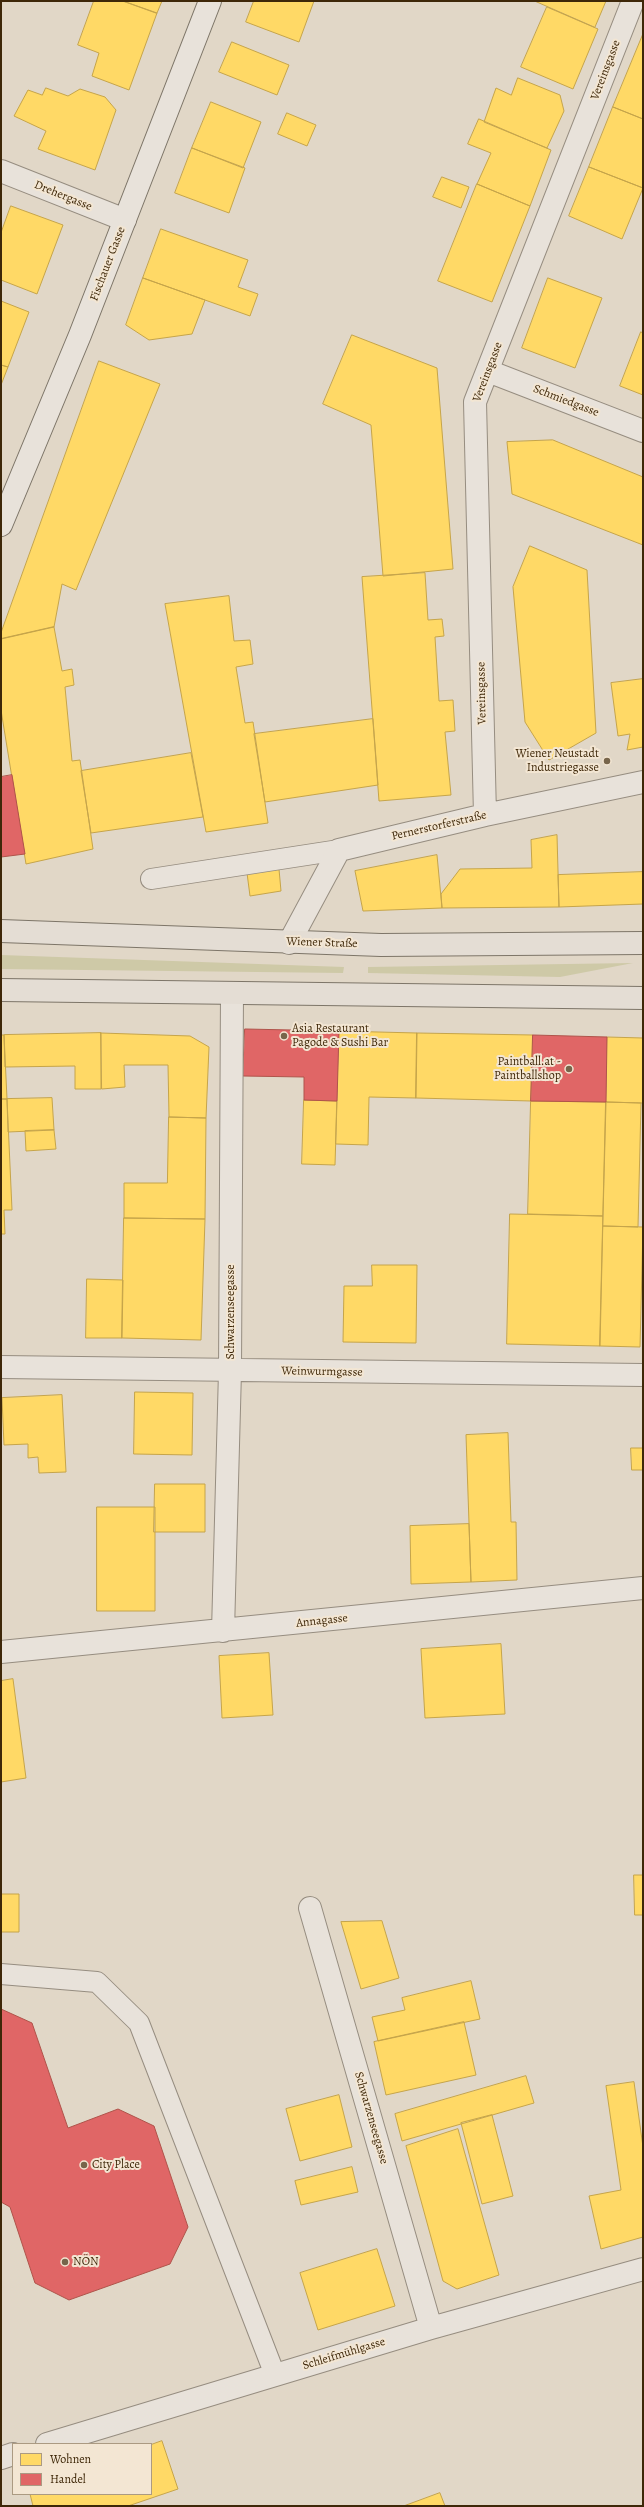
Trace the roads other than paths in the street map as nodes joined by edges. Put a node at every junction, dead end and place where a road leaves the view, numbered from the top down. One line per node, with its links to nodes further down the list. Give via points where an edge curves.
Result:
1 (210, 1): 4 (street, Fischauer Gasse)
2 (633, 1): 5 (street, Vereinsgasse)
3 (1, 171): 4 (street, Drehergasse)
4 (125, 220): 7 (street, Fischauer Gasse)
5 (488, 371): 6 (street, Schmiedgasse); 9 (street, Vereinsgasse, via 475,402)
6 (643, 431)
7 (1, 525)
8 (643, 782): 9 (street, Pernerstorferstraße)
9 (485, 815): 10 (street, Pernerstorferstraße)
10 (339, 850): 11 (lane); 13 (street)
11 (151, 879)
12 (1, 931): 13 (main road, Wiener Straße)
13 (289, 943): 14 (main road, Wiener Straße)
14 (643, 943)
15 (1, 990): 16 (main road)
16 (232, 993): 17 (main road); 19 (street, Schwarzenseegasse)
17 (643, 998)
18 (1, 1367): 19 (street, Weinwurmgasse)
19 (230, 1371): 20 (street, Weinwurmgasse); 22 (street, Schwarzenseegasse)
20 (643, 1375)
21 (643, 1588): 22 (street, Annagasse)
22 (223, 1631): 23 (street, Annagasse)
23 (1, 1652)
24 (310, 1908): 27 (street, Schwarzenseegasse)
25 (1, 1974): 28 (lane, via 97,1982 139,2023)
26 (643, 2269): 27 (street, Schleifmühlgasse)
27 (431, 2328): 28 (street, Schleifmühlgasse)
28 (275, 2375): 29 (street, Schleifmühlgasse)
29 (50, 2443)
30 (12, 2454): 31 (street)
31 (1, 2458)

